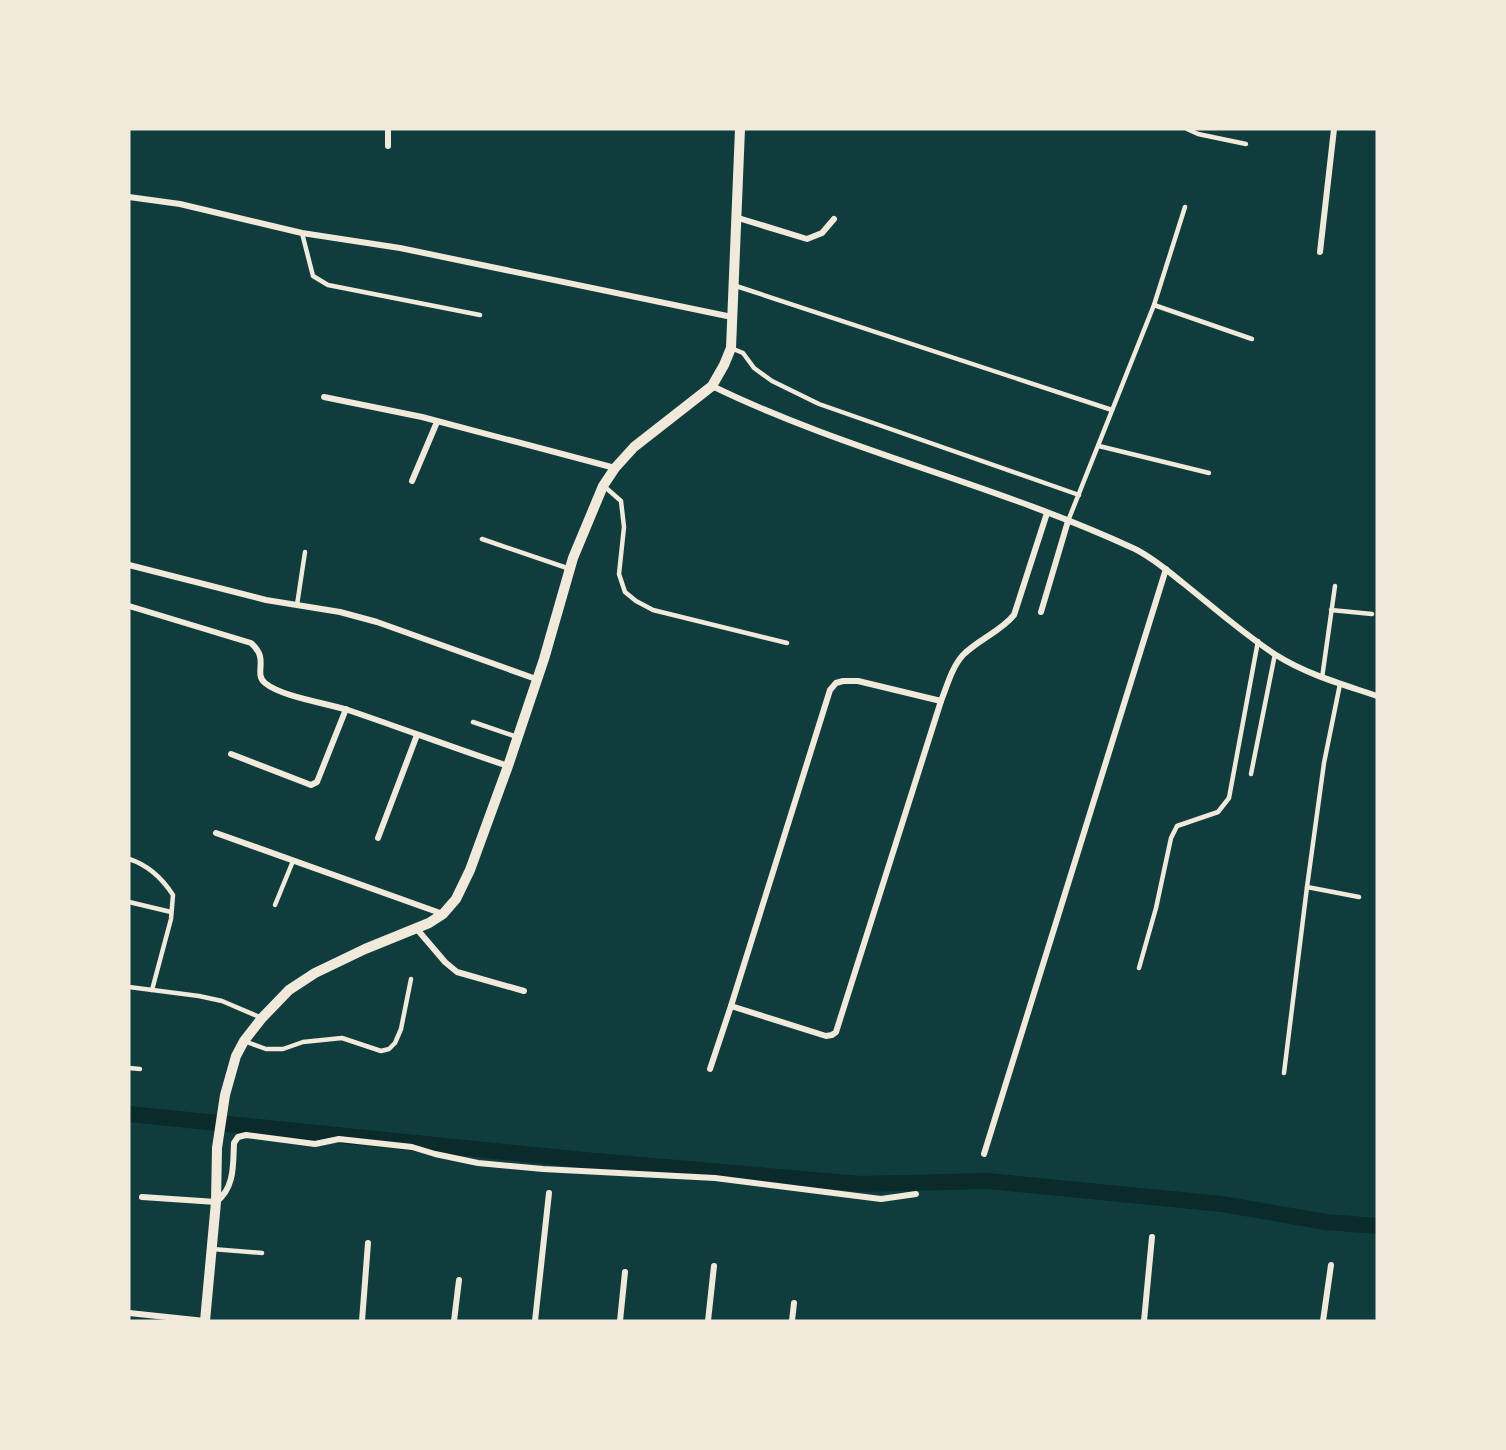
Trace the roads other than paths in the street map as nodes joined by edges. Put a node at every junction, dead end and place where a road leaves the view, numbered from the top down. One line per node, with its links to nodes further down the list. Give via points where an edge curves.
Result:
1 (388, 129): 6 (street)
2 (738, 129): 9 (street)
3 (1187, 129): 5 (lane)
4 (1334, 129): 12 (street)
5 (1246, 144)
6 (388, 146)
7 (129, 197): 11 (street, via 180,204)
8 (1185, 207): 14 (lane)
9 (735, 217): 10 (street, via 807,238 822,233); 13 (street)
10 (834, 219)
11 (302, 233): 15 (lane, via 313,276 328,285); 16 (street, via 400,248)
12 (1320, 252)
13 (732, 284): 16 (street); 21 (lane)
14 (1154, 305): 17 (lane); 21 (lane)
15 (480, 315)
16 (732, 317): 18 (street)
17 (1252, 339)
18 (731, 348): 19 (street); 28 (lane, via 743,353 754,368 772,381 819,404)
19 (712, 386): 24 (street, via 634,447); 29 (street, via 814,431)
20 (324, 398): 22 (street)
21 (1112, 410): 23 (lane)
22 (437, 422): 24 (street); 26 (street)
23 (1100, 446): 25 (lane); 28 (lane)
24 (615, 468): 27 (street)
25 (1209, 472)
26 (412, 481)
27 (603, 486): 34 (street); 43 (lane, via 621,501 624,527 619,574 625,592 636,602 653,610)
28 (1079, 495): 30 (lane)
29 (1047, 513): 30 (street); 49 (street, via 1014,615 961,657)
30 (1068, 521): 35 (street, via 1137,550); 40 (street)
31 (482, 539): 34 (lane)
32 (305, 552): 37 (lane)
33 (129, 565): 37 (street)
34 (570, 569): 46 (street)
35 (1166, 569): 42 (street); 80 (street)
36 (1335, 585): 39 (lane)
37 (297, 605): 46 (street, via 377,622)
38 (129, 606): 50 (street, via 251,644 262,658 260,675 264,682 277,690)
39 (1331, 610): 41 (lane); 45 (lane)
40 (1041, 612)
41 (1372, 614)
42 (1258, 641): 44 (street); 68 (lane, via 1229,798 1218,812 1177,826)
43 (787, 643)
44 (1275, 654): 45 (street); 56 (lane)
45 (1322, 678): 47 (street)
46 (536, 679): 53 (street)
47 (1340, 684): 48 (street); 61 (lane, via 1324,763)
48 (1377, 696)
49 (941, 701): 73 (street, via 849,680 836,683 830,690); 73 (street, via 836,1032 826,1036)
50 (346, 709): 52 (street); 54 (street, via 317,782 311,785)
51 (473, 722): 53 (lane)
52 (417, 735): 55 (street); 58 (street)
53 (517, 737): 55 (street)
54 (231, 754)
55 (508, 766): 66 (street, via 470,870 456,899)
56 (1251, 774)
57 (216, 833): 60 (street)
58 (378, 838)
59 (129, 859): 65 (lane, via 165,883 173,895)
60 (293, 861): 64 (lane); 66 (street)
61 (1307, 887): 62 (lane); 79 (lane)
62 (1359, 897)
63 (129, 902): 65 (lane)
64 (275, 905)
65 (171, 912): 71 (lane)
66 (443, 914): 67 (street)
67 (416, 928): 72 (street, via 457,972); 74 (street, via 315,974 289,990)
68 (1139, 968)
69 (411, 979): 75 (lane, via 401,1029 389,1049 381,1051 342,1038 303,1042 284,1049 266,1049)
70 (129, 987): 71 (lane)
71 (152, 990): 74 (lane, via 222,1001)
72 (524, 991)
73 (731, 1006): 78 (street)
74 (262, 1018): 75 (street)
75 (244, 1041): 84 (street, via 225,1095 217,1148)
76 (129, 1068): 77 (lane)
77 (140, 1069)
78 (710, 1069)
79 (1284, 1073)
80 (984, 1154)
81 (549, 1193): 98 (street)
82 (916, 1194): 84 (street, via 881,1199 714,1178 478,1163 412,1147 339,1138 315,1144 246,1135 234,1143 229,1188)
83 (142, 1197): 84 (street)
84 (216, 1202): 87 (street)
85 (1152, 1238): 102 (street)
86 (368, 1243): 96 (street)
87 (213, 1249): 88 (lane); 95 (street)
88 (262, 1253)
89 (1331, 1264): 103 (street)
90 (714, 1266): 100 (street)
91 (625, 1272): 99 (street)
92 (459, 1280): 97 (street)
93 (794, 1304): 101 (street)
94 (129, 1313): 95 (street)
95 (204, 1321)
96 (362, 1321)
97 (454, 1321)
98 (535, 1321)
99 (620, 1321)
100 (708, 1321)
101 (792, 1321)
102 (1144, 1321)
103 (1323, 1321)

